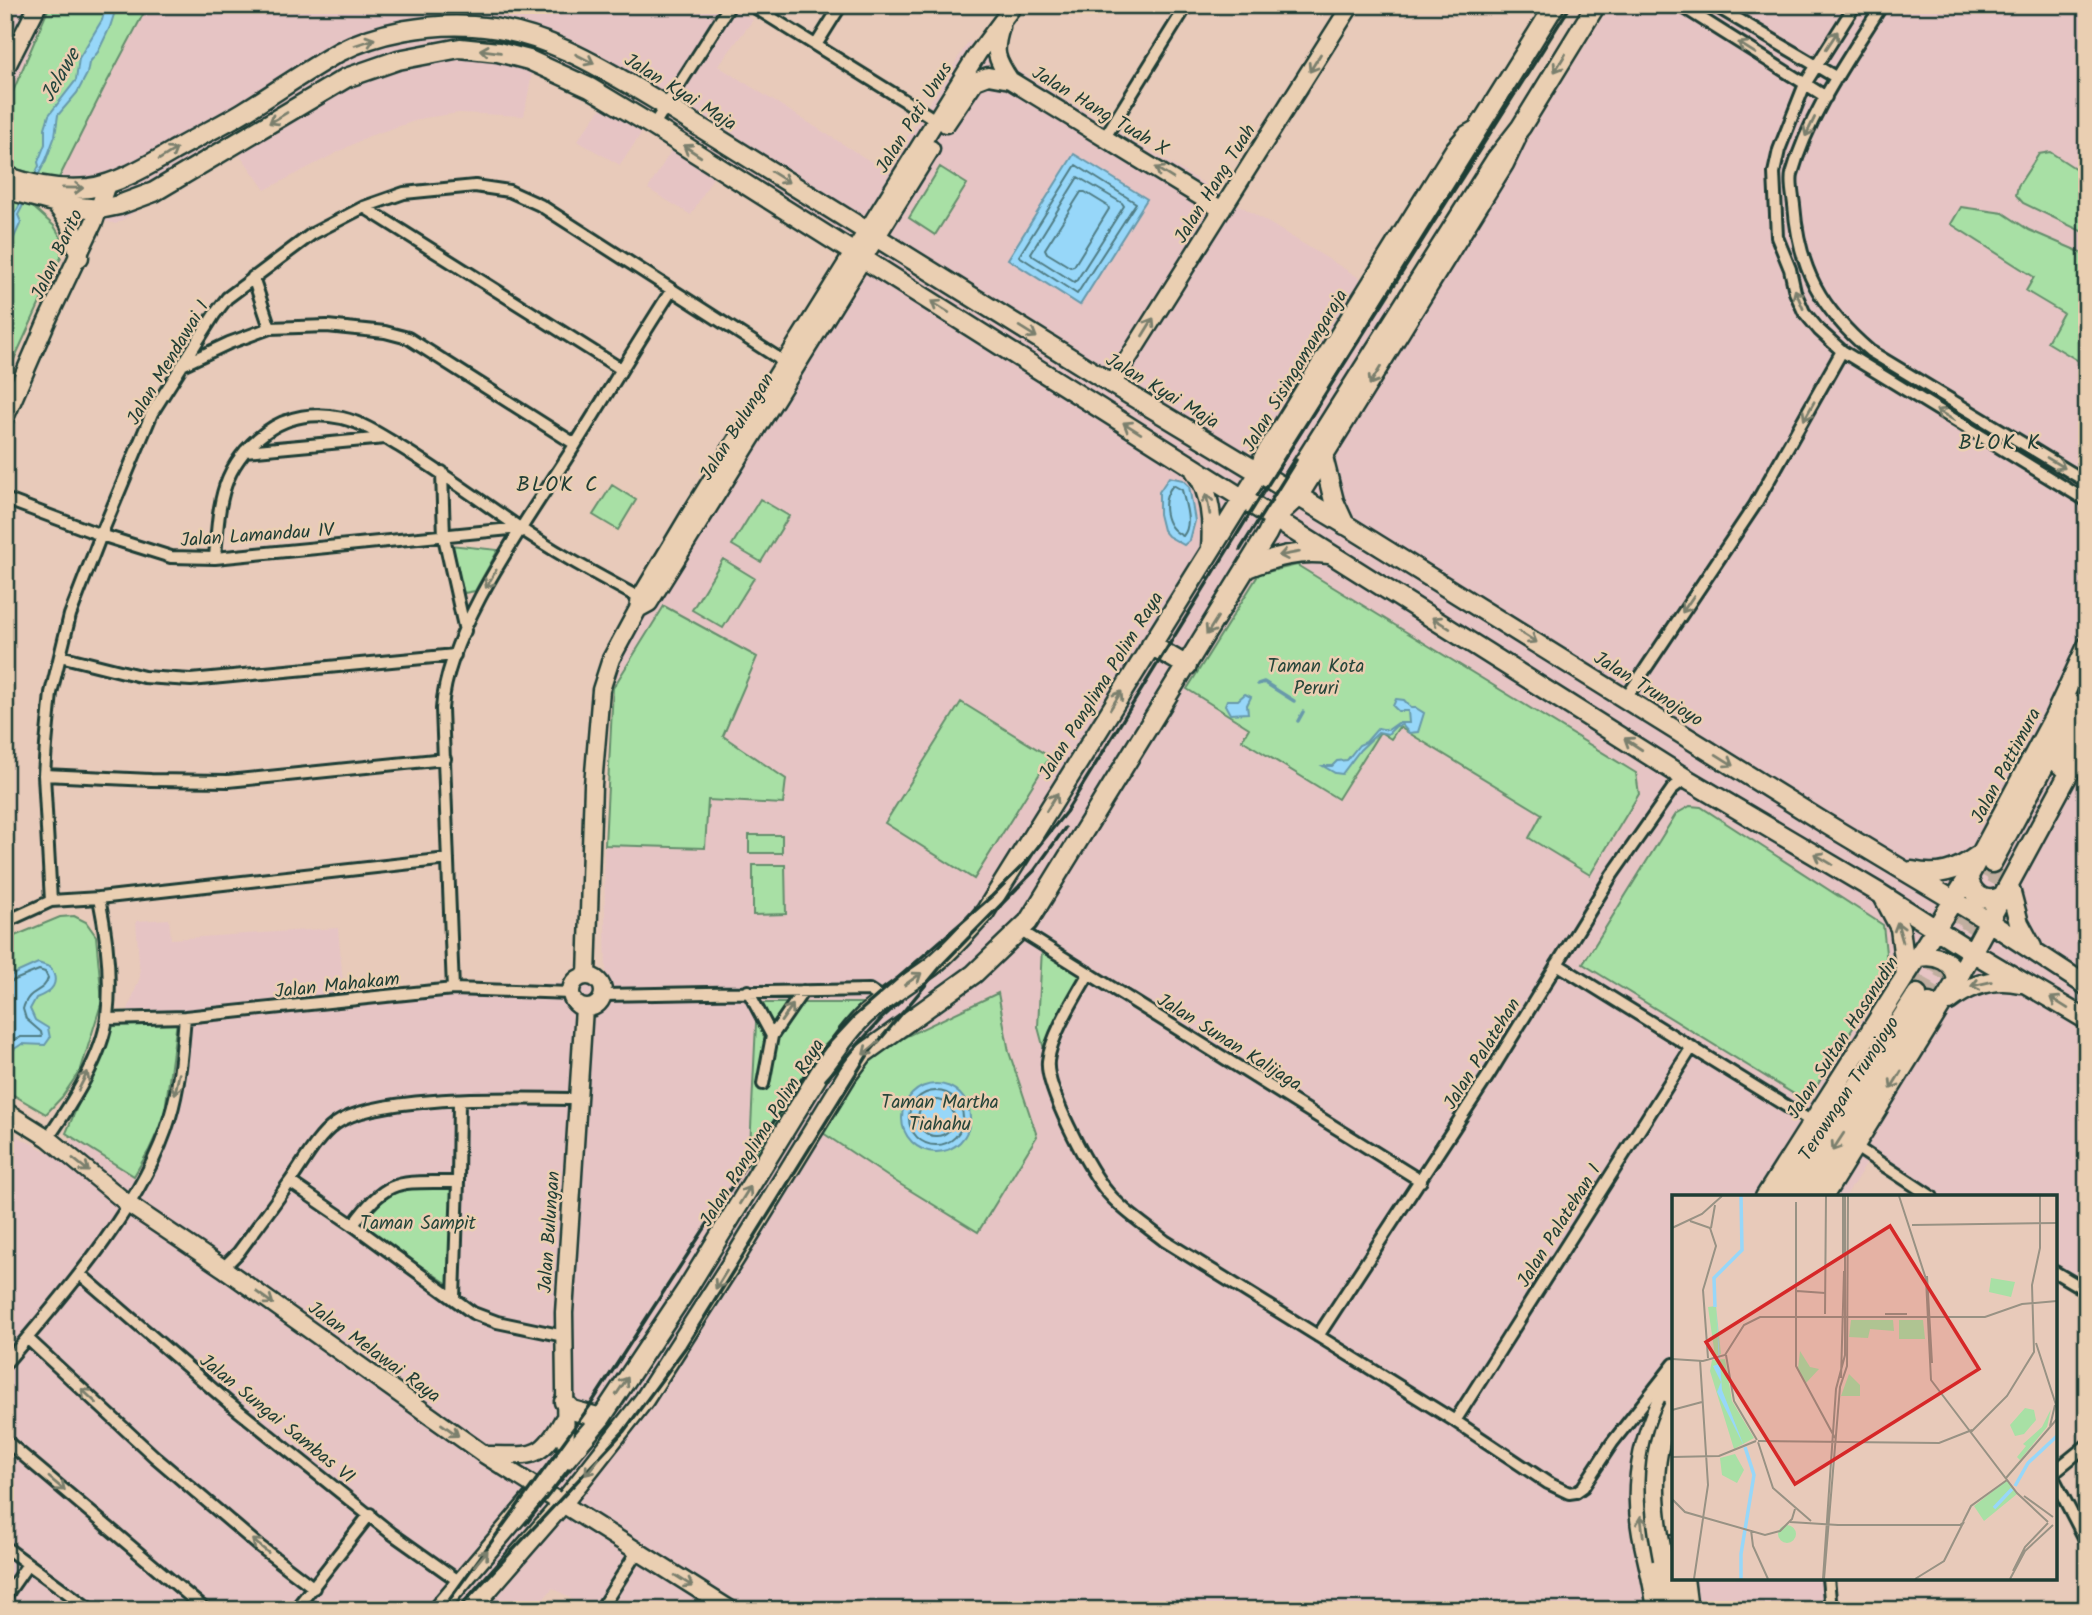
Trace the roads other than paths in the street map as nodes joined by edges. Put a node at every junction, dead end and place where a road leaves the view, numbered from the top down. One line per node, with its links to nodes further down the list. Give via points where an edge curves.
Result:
1 (38, 5): 17 (street)
2 (730, 5): 22 (street)
3 (751, 5): 15 (street)
4 (841, 5): 15 (street)
5 (1014, 5): 14 (street, Jalan Pati Unus)
6 (1187, 5): 28 (street)
7 (1351, 5): 35 (street, Jalan Hang Tuah, one-way to 35)
8 (1555, 5): 54 (main road, Jalan Sisingamangaraja, via 1270,463)
9 (1596, 5): 26 (main road, one-way to 26)
10 (1680, 5): 20 (street, one-way to 10)
11 (1714, 5): 16 (street)
12 (1855, 5): 16 (street, one-way to 12)
13 (1882, 5): 18 (street)
14 (1003, 23): 19 (street, Jalan Hang Tuah X, via 996,43 997,61); 24 (street, Jalan Pati Unus, via 978,54)
15 (816, 45): 24 (street)
16 (1816, 65): 18 (street); 20 (street)
17 (5, 70)
18 (1837, 78): 21 (street)
19 (1010, 80): 24 (street, Jalan Pati Unus, via 988,76 975,81); 28 (street, Jalan Hang Tuah X)
20 (1805, 84): 21 (street); 42 (street, one-way to 20, via 1804,312 1777,237 1774,173)
21 (1826, 97): 55 (street, one-way to 55, via 1791,177 1797,239 1825,306 1870,351)
22 (666, 106): 23 (main road, Jalan Kyai Maja, one-way to 22, via 362,42 451,25 539,38 600,66); 25 (street); 36 (main road, Jalan Kyai Maja, one-way to 36)
23 (243, 113): 27 (main road); 30 (main road, Jalan Kyai Maja, one-way to 23)
24 (941, 123): 36 (street, Jalan Pati Unus)
25 (653, 126): 27 (main road, Jalan Kyai Maja, one-way to 27, via 590,88 529,60 498,51 460,48 398,60 346,78); 38 (main road, Jalan Kyai Maja, one-way to 25)
26 (1521, 127): 51 (street, one-way to 51, via 1505,164); 56 (main road, via 1496,159)
27 (253, 133): 34 (main road, Jalan Kyai Maja, via 154,192)
28 (1105, 137): 35 (street, Jalan Hang Tuah X, one-way to 28)
29 (5, 176): 31 (main road, Jalan Kyai Maja)
30 (107, 184): 31 (main road, Jalan Kyai Maja, one-way to 30); 34 (street, Jalan Barito)
31 (25, 189): 32 (main road, Jalan Kyai Maja)
32 (54, 202): 34 (main road, Jalan Kyai Maja); 37 (main road, via 72,224)
33 (364, 206): 39 (street, Jalan Mendawai I, via 312,234); 40 (street, Jalan Mendawai I, via 439,188 475,186 509,191 540,205); 45 (street)
34 (100, 209): 37 (street, Jalan Barito)
35 (1222, 209): 46 (street, Jalan Hang Tuah, one-way to 35)
36 (871, 234): 38 (street, Jalan Pati Unus); 46 (main road, Jalan Kyai Maja, one-way to 46)
37 (79, 257): 47 (street, Jalan Barito)
38 (858, 257): 43 (street, Jalan Bulungan); 52 (main road, Jalan Kyai Maja, one-way to 38); 69 (street, Jalan Bulungan)
39 (253, 277): 41 (street); 44 (street, Jalan Mendawai I, via 227,298)
40 (671, 291): 43 (street, Jalan Mendawai I); 45 (street)
41 (270, 328): 44 (street); 49 (street, via 327,326 408,338)
42 (1842, 351): 59 (street, one-way to 42, via 1893,389); 77 (street, one-way to 77, via 1755,505)
43 (786, 363): 69 (street, Jalan Bulungan, via 689,516)
44 (182, 365): 63 (street, Jalan Mendawai I, via 152,413)
45 (621, 369): 49 (street)
46 (1112, 384): 54 (main road, Jalan Kyai Maja)
47 (5, 418)
48 (385, 438): 50 (street); 50 (street, via 342,418 304,416 281,421); 53 (street)
49 (575, 444): 62 (street)
50 (245, 451): 67 (street, via 226,478)
51 (1323, 457): 56 (street); 61 (main road)
52 (1190, 465): 58 (main road, Jalan Kyai Maja); 65 (main road, one-way to 52, via 1205,488)
53 (442, 472): 62 (street); 64 (street)
54 (1259, 472): 56 (main road, Jalan Kyai Maja); 58 (main road, Jalan Panglima Polim Raya)
55 (2087, 482)
56 (1293, 494): 60 (main road); 61 (main road, Jalan Trunojoyo)
57 (5, 499): 63 (street, Jalan Lamandau IV)
58 (1243, 499): 60 (main road, Jalan Kyai Maja); 65 (main road, Jalan Panglima Polim Raya)
59 (2087, 501)
60 (1277, 517): 66 (main road); 68 (main road)
61 (1345, 525): 77 (main road, Jalan Trunojoyo, one-way to 77)
62 (521, 528): 64 (street, Jalan Lamandau IV); 69 (street); 70 (street, one-way to 70)
63 (100, 535): 67 (street, Jalan Lamandau IV, via 171,557); 74 (street, Jalan Mendawai I)
64 (444, 537): 67 (street, Jalan Lamandau IV); 70 (street)
65 (1211, 548): 71 (main road, Jalan Panglima Polim Raya)
66 (1332, 554): 68 (main road, one-way to 68, via 1281,555); 81 (main road, one-way to 66)
67 (215, 558)
68 (1247, 568): 75 (main road, one-way to 75)
69 (643, 603): 104 (street, Jalan Bulungan, via 611,659 601,690)
70 (465, 631): 73 (street)
71 (1152, 645): 75 (main road); 114 (main road, Jalan Panglima Polim Raya, one-way to 71, via 932,966 985,912)
72 (2087, 646): 89 (main road, Jalan Pattimura, via 2053,719)
73 (455, 655): 74 (street, via 191,680 144,677); 80 (street, via 443,695)
74 (60, 656): 82 (street, Jalan Mendawai I, via 51,693)
75 (1187, 666): 98 (main road)
76 (2087, 671): 89 (main road)
77 (1626, 698): 85 (main road, Jalan Trunojoyo, one-way to 85)
78 (2087, 708): 89 (main road, via 2068,751)
79 (2087, 740): 89 (main road, Jalan Pattimura)
80 (445, 759): 82 (street, via 228,781); 87 (street)
81 (1670, 768): 83 (main road); 84 (street)
82 (44, 775): 94 (street, Jalan Mendawai I)
83 (1690, 781): 84 (street); 86 (main road)
84 (1673, 788): 102 (street, Jalan Palatehan)
85 (1791, 802): 86 (main road); 88 (main road, Jalan Trunojoyo)
86 (1776, 830): 91 (main road, one-way to 86)
87 (448, 859): 92 (street); 109 (street)
88 (1902, 869): 89 (main road, via 1939,874 1965,864); 93 (main road, Jalan Trunojoyo)
89 (1998, 873): 90 (main road, Jalan Pattimura); 90 (main road, via 1989,901 1973,891); 95 (main road, Jalan Pattimura); 99 (main road)
90 (1969, 876): 93 (main road, Jalan Pattimura)
91 (1881, 894): 97 (main road); 105 (main road, one-way to 91, via 1900,928)
92 (99, 898): 94 (street); 118 (street, via 109,958)
93 (1954, 900): 95 (main road, Jalan Trunojoyo); 97 (main road, Jalan Sultan Hasanudin)
94 (51, 901): 96 (street)
95 (1988, 921): 99 (main road, Jalan Trunojoyo); 100 (main road)
96 (5, 922)
97 (1935, 929): 100 (main road); 101 (main road, Jalan Sultan Hasanudin)
98 (1021, 931): 103 (street, Jalan Sunan Kalijaga); 145 (main road, one-way to 145, via 974,974 863,1054)
99 (2035, 951): 108 (main road, Jalan Trunojoyo)
100 (1972, 952): 106 (main road); 107 (main road)
101 (1919, 957): 105 (main road, Jalan Sultan Hasanudin); 106 (main road, via 1945,961 1956,970)
102 (1557, 964): 121 (street); 129 (street, Jalan Palatehan)
103 (1089, 973): 129 (street, Jalan Sunan Kalijaga); 147 (street, via 1060,1026 1048,1062 1057,1101 1105,1189 1165,1241)
104 (587, 975): 112 (street, via 575,981); 113 (street, via 600,981)
105 (1906, 975): 126 (main road, Jalan Sultan Hasanudin)
106 (1957, 980): 115 (main road)
107 (2030, 985): 115 (main road, one-way to 115, via 2006,980); 119 (main road, one-way to 107)
108 (2087, 986)
109 (453, 989): 112 (street, Jalan Mahakam); 117 (street, Jalan Mahakam)
110 (803, 990): 111 (street); 114 (street, via 869,990); 120 (street, one-way to 110)
111 (748, 991): 113 (street); 120 (street)
112 (571, 993): 116 (street)
113 (604, 995): 116 (street, via 596,1006)
114 (884, 1000): 144 (main road, Jalan Panglima Polim Raya, one-way to 114, via 824,1066 863,1017)
115 (1928, 1002): 128 (main road, one-way to 128); 133 (main road, Terowngan Trunojoyo); 134 (main road, Terowngan Trunojoyo, one-way to 134)
116 (584, 1008): 123 (street, Jalan Bulungan)
117 (185, 1017): 118 (street, Jalan Mahakam); 137 (street, one-way to 137, via 170,1117)
118 (107, 1019): 127 (street, one-way to 118, via 83,1081)
119 (2087, 1020)
120 (772, 1035): 122 (street)
121 (1692, 1047): 126 (street); 155 (street, Jalan Palatehan I)
122 (763, 1084)
123 (579, 1099): 124 (street); 146 (street, Jalan Bulungan)
124 (459, 1100): 130 (street, via 351,1114 316,1144); 131 (street)
125 (5, 1111): 127 (street, Jalan Melawai Raya)
126 (1812, 1122): 132 (main road, Jalan Sultan Hasanudin)
127 (48, 1139): 137 (street, Jalan Melawai Raya, one-way to 137)
128 (1856, 1147): 135 (main road); 136 (street)
129 (1421, 1181): 147 (street, Jalan Palatehan)
130 (290, 1182): 138 (street); 139 (street)
131 (458, 1182): 138 (street, via 403,1183 387,1188 371,1199); 143 (street)
132 (1766, 1195)
133 (1786, 1195)
134 (1804, 1195)
135 (1824, 1195)
136 (1929, 1195)
137 (128, 1204): 139 (street, Jalan Melawai Raya); 141 (street)
138 (353, 1225): 143 (street)
139 (223, 1268): 158 (street, Jalan Melawai Raya, one-way to 158)
140 (2057, 1273): 142 (street)
141 (80, 1274): 148 (street); 166 (street, Jalan Sungai Sambas VI, via 229,1402)
142 (2087, 1291)
143 (454, 1297): 146 (street, via 473,1313 497,1322)
144 (667, 1320): 145 (main road); 154 (main road, Jalan Panglima Polim Raya, one-way to 144)
145 (688, 1334): 164 (main road, one-way to 164, via 644,1400)
146 (565, 1336): 152 (street, Jalan Bulungan)
147 (1318, 1336): 155 (street)
148 (27, 1338): 149 (street); 176 (street, one-way to 148, via 155,1457)
149 (5, 1364)
150 (1672, 1367): 155 (street, via 1576,1492 1548,1483)
151 (1672, 1380): 170 (main road, one-way to 151, via 1639,1507 1641,1464 1648,1429)
152 (564, 1410): 154 (main road); 158 (street, via 553,1439 541,1451); 159 (street, Jalan Bulungan)
153 (1672, 1411): 186 (main road, bridge, via 1660,1440 1655,1478 1656,1519)
154 (601, 1418): 159 (main road, Jalan Panglima Polim Raya)
155 (1455, 1421)
156 (5, 1440): 179 (street, one-way to 179)
157 (2087, 1445): 161 (street)
158 (485, 1455): 163 (street, Jalan Melawai Raya)
159 (566, 1460): 163 (main road, Jalan Panglima Polim Raya)
160 (1672, 1464): 165 (main road)
161 (2057, 1469)
162 (2057, 1485): 167 (street)
163 (540, 1489): 164 (street, Jalan Melawai Raya); 175 (main road, Jalan Panglima Polim Raya, one-way to 163)
164 (563, 1503): 169 (street, Jalan Melawai Raya); 182 (main road)
165 (1672, 1511)
166 (370, 1514): 175 (street, Jalan Sungai Sambas VI); 176 (street)
167 (2087, 1543)
168 (5, 1547): 172 (street)
169 (637, 1552): 183 (street); 184 (street, Jalan Melawai Raya, one-way to 184)
170 (1648, 1558): 171 (street); 185 (main road)
171 (1672, 1558)
172 (27, 1564): 177 (street); 178 (street)
173 (1684, 1580): 187 (main road)
174 (1828, 1580): 188 (street)
175 (460, 1582): 181 (main road, Jalan Panglima Polim Raya)
176 (314, 1588): 180 (street)
177 (5, 1597)
178 (91, 1610)
179 (206, 1610)
180 (295, 1610)
181 (437, 1610)
182 (470, 1610)
183 (600, 1610)
184 (731, 1610)
185 (1657, 1610)
186 (1672, 1610)
187 (1688, 1610)
188 (1831, 1610)

